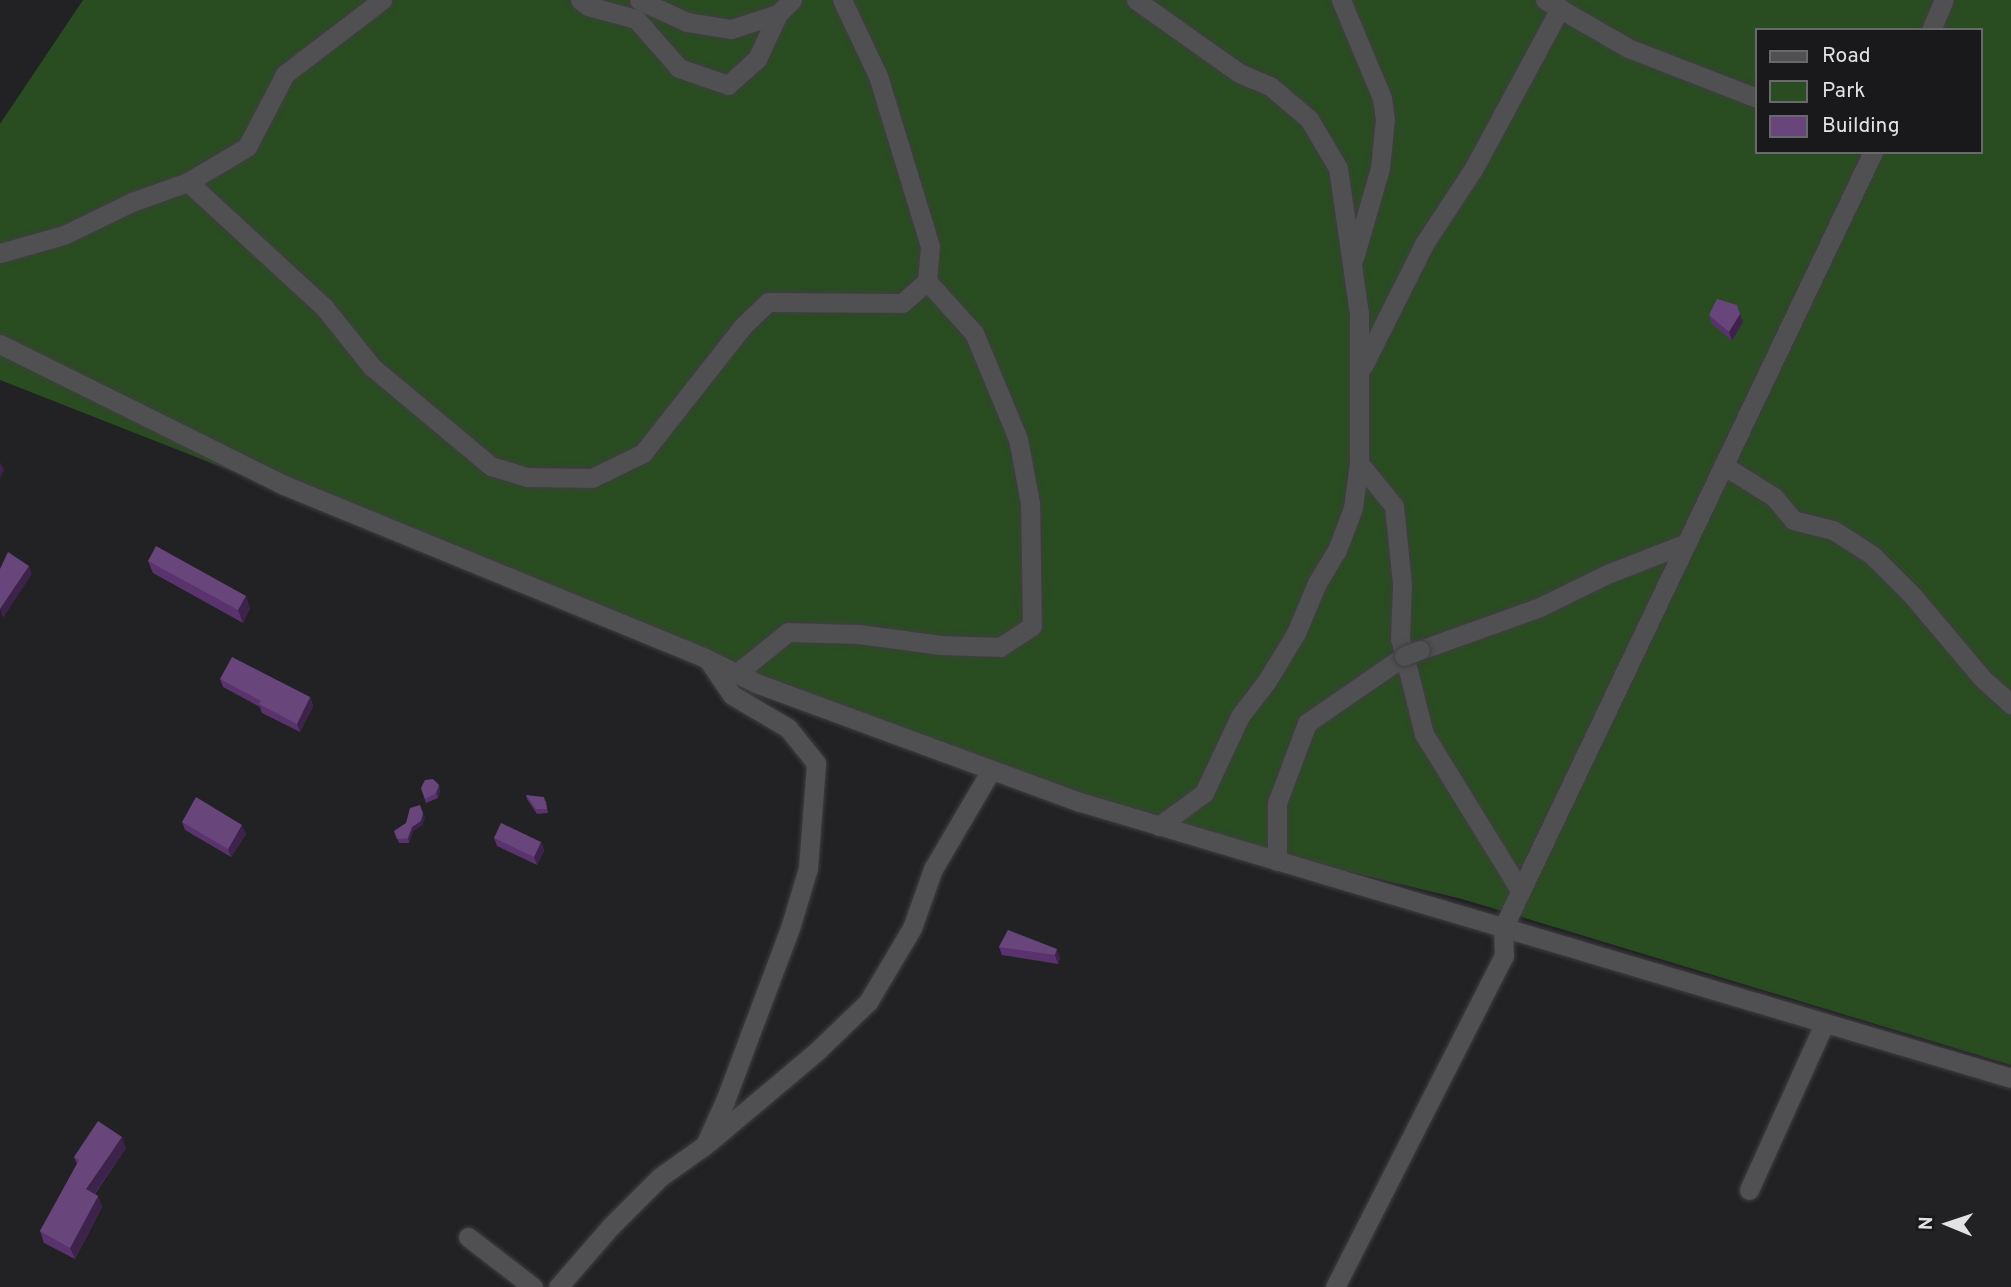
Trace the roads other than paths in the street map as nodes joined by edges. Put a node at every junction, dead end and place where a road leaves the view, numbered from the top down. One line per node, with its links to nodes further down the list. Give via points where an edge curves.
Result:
1 (383, 0): 13 (street, via 285,74 247,147)
2 (579, 0): 9 (street, via 636,19 679,68 728,85 757,59)
3 (639, 0): 9 (street, via 687,22 731,29)
4 (842, 0): 16 (street, via 878,76 930,246)
5 (1136, 0): 15 (street, via 1239,73 1270,86 1310,119 1338,167)
6 (1341, 0): 15 (street, via 1382,98 1385,119 1380,168)
7 (1944, 0): 10 (street)
8 (1553, 4): 11 (street, via 1628,48); 18 (street, via 1474,167 1424,244)
9 (785, 7)
10 (1931, 28)
11 (1756, 98)
12 (1872, 154): 20 (street)
13 (188, 182): 14 (street, via 132,202 64,235); 16 (street, via 324,307 372,367 491,466 527,477 592,478 643,453 742,327 768,302 902,303)
14 (0, 253)
15 (1353, 262): 18 (street)
16 (927, 281): 23 (street, via 974,333 1018,439 1030,502 1032,626 1000,647 789,632)
17 (0, 344): 22 (street, via 285,485)
18 (1361, 370): 19 (street)
19 (1359, 463): 26 (street, via 1353,508 1296,633 1240,716 1204,793); 28 (street, via 1394,506 1402,584 1400,638 1424,734)
20 (1723, 465): 21 (street); 24 (street, via 1774,497 1793,520 1833,530 1872,555)
21 (1684, 544): 27 (street, via 1540,607 1412,653 1307,723 1278,803); 28 (street)
22 (709, 660): 23 (street); 32 (street, via 732,695 788,728 816,763 804,880 791,925)
23 (736, 674): 25 (street)
24 (2011, 704)
25 (991, 769): 26 (street); 32 (street, via 933,869 912,928 868,1002 797,1069)
26 (1159, 826): 27 (street)
27 (1277, 861): 29 (street)
28 (1520, 890): 29 (street)
29 (1503, 928): 30 (street); 37 (street, via 1504,956)
30 (1824, 1024): 31 (street); 33 (street)
31 (2011, 1078)
32 (705, 1144): 36 (street, via 660,1177)
33 (1749, 1190)
34 (468, 1237): 35 (street)
35 (533, 1287)
36 (558, 1287)
37 (1335, 1287)

